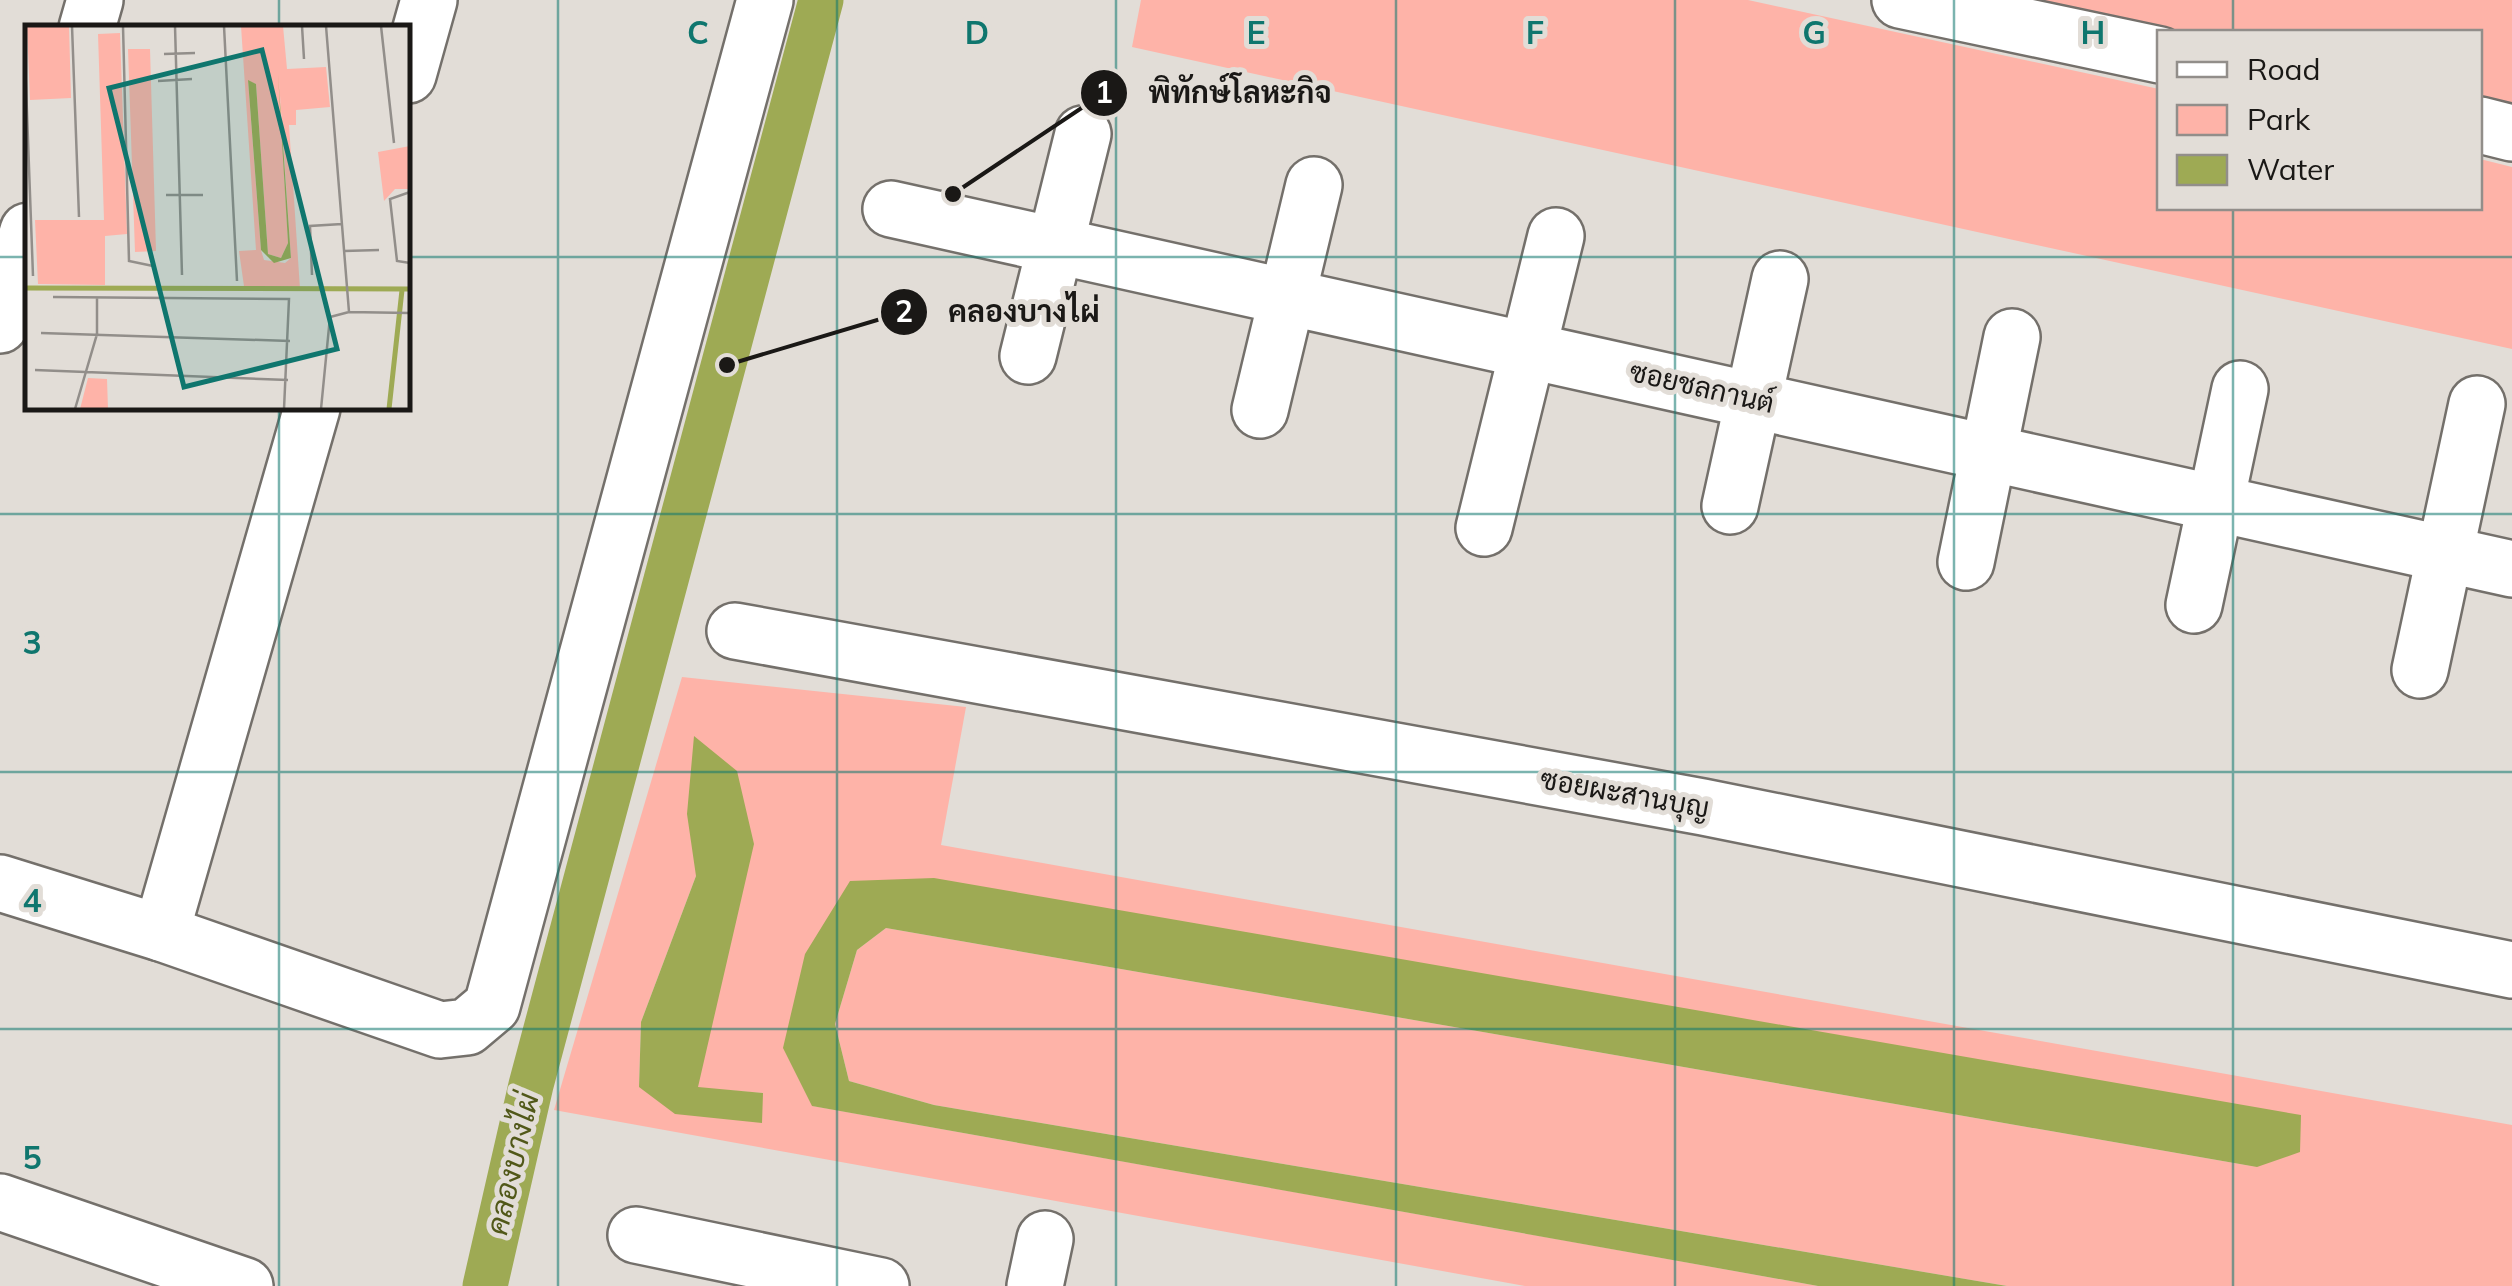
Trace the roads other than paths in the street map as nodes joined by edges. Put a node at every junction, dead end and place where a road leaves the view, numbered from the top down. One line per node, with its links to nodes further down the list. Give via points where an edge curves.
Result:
1 (95, 0): 5 (street)
2 (429, 0): 7 (street)
3 (765, 0): 38 (street, via 492,1006 467,1028 440,1030)
4 (1900, 0): 6 (street)
5 (88, 25)
6 (2157, 54)
7 (410, 68)
8 (2482, 126): 9 (street)
9 (2512, 133)
10 (1084, 134): 15 (street)
11 (1314, 185): 17 (street)
12 (891, 209): 15 (street, ซอยชลกานต์)
13 (1556, 236): 20 (street)
14 (25, 241): 18 (street)
15 (1054, 248): 17 (street, ซอยชลกานต์); 21 (street)
16 (1780, 280): 23 (street)
17 (1287, 298): 20 (street, ซอยชลกานต์); 26 (street)
18 (0, 325)
19 (2012, 337): 27 (street)
20 (1527, 348): 23 (street, ซอยชลกานต์); 30 (street)
21 (1028, 356)
22 (2240, 388): 28 (street)
23 (1753, 399): 27 (street, ซอยชลกานต์); 29 (street)
24 (2477, 404): 31 (street)
25 (311, 410): 38 (street)
26 (1260, 410)
27 (1989, 452): 28 (street, ซอยชลกานต์); 32 (street)
28 (2214, 503): 31 (street, ซอยชลกานต์); 34 (street)
29 (1730, 506)
30 (1484, 528)
31 (2445, 555): 33 (street, ซอยชลกานต์); 36 (street)
32 (1966, 562)
33 (2512, 569)
34 (2194, 605)
35 (735, 631): 39 (street, ซอยผะสานบุญ, via 1703,807)
36 (2420, 670)
37 (0, 883): 38 (street)
38 (161, 933)
39 (2512, 970)
40 (0, 1202): 42 (street)
41 (636, 1235): 43 (street)
42 (245, 1286)
43 (881, 1286)

